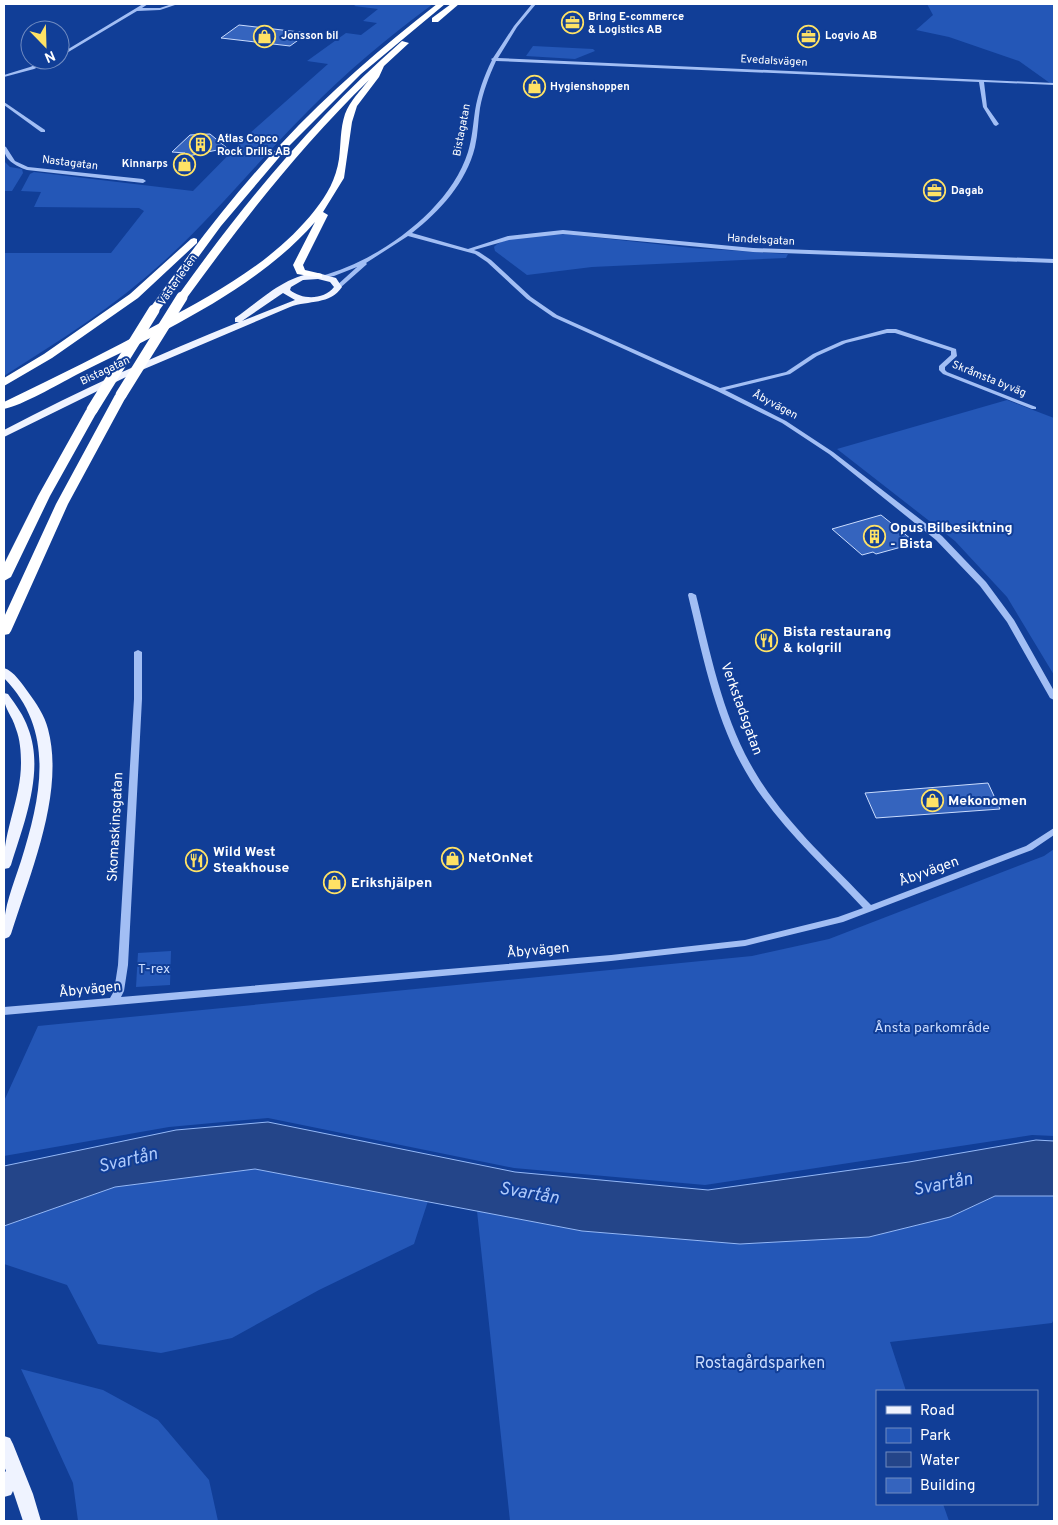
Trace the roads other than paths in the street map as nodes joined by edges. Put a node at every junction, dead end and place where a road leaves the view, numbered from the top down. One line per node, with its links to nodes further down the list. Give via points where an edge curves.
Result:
1 (146, 4): 6 (street)
2 (176, 4): 6 (street, via 160,9)
3 (441, 4): 20 (highway, Västerleden, via 378,53 318,109)
4 (455, 4): 9 (highway, Västerleden)
5 (534, 4): 8 (street, Bistagatan, via 510,31)
6 (136, 10): 7 (street)
7 (70, 50)
8 (494, 59): 12 (street, Evedalsvägen); 21 (street, Bistagatan, via 479,102 472,149 464,169 443,202)
9 (380, 66): 19 (highway, via 350,115 343,160); 37 (highway, Västerleden, bridge, via 284,165 182,297 121,395 62,504)
10 (25, 70): 11 (street)
11 (4, 76)
12 (981, 80): 13 (street, Evedalsvägen); 15 (street, via 986,108)
13 (1054, 84)
14 (4, 103): 16 (street)
15 (996, 124)
16 (43, 132)
17 (4, 148): 18 (street, Nastagatan, via 13,162 27,168)
18 (143, 181)
19 (332, 191): 25 (highway, via 298,265 301,272); 32 (highway, via 297,236 251,274 116,350)
20 (212, 230): 30 (highway, via 203,233 111,314); 35 (highway, Västerleden, bridge, via 154,310 92,410)
21 (408, 234): 22 (street, Åbyvägen); 23 (street, Bistagatan)
22 (469, 250): 24 (street, Handelsgatan, via 508,238 563,232 753,250); 31 (street, Åbyvägen, via 489,260 541,307 569,323)
23 (366, 261): 25 (street, Bistagatan, via 340,273); 27 (street, Bistagatan)
24 (1054, 261)
25 (320, 277): 26 (main road, Bistagatan, via 298,279); 27 (main road, via 333,280)
26 (287, 286): 28 (main road, via 290,296); 29 (main road, Bistagatan)
27 (338, 287): 28 (main road, Bistagatan, via 331,295)
28 (309, 299): 29 (main road, Bistagatan, via 286,304)
29 (219, 332): 34 (main road, Bistagatan, via 70,399)
30 (4, 383)
31 (719, 390): 33 (street, Skråmsta byväg, via 788,373 815,355 844,342 896,331 954,350 954,356 942,366 945,373); 40 (street, Åbyvägen, via 784,422 820,445 939,538 969,567 1003,610)
32 (4, 406)
33 (1034, 408)
34 (4, 434)
35 (4, 577)
36 (692, 595): 44 (street, Verkstadsgatan, via 722,705 752,776 777,812)
37 (4, 631)
38 (138, 652): 46 (street, Skomaskinsgatan, via 123,965)
39 (4, 672): 45 (main road, via 31,705 42,730 46,774 30,854)
40 (1054, 698)
41 (6, 701): 43 (main road, via 23,729 27,758 25,788)
42 (1054, 831): 44 (street, Åbyvägen, via 1029,848)
43 (4, 865)
44 (868, 909): 46 (street, Åbyvägen, via 796,932 716,948)
45 (4, 934)
46 (114, 1001): 47 (street, Åbyvägen)
47 (4, 1011)
48 (4, 1444): 49 (main road)
49 (15, 1472): 50 (main road); 51 (main road)
50 (4, 1489)
51 (29, 1513)

